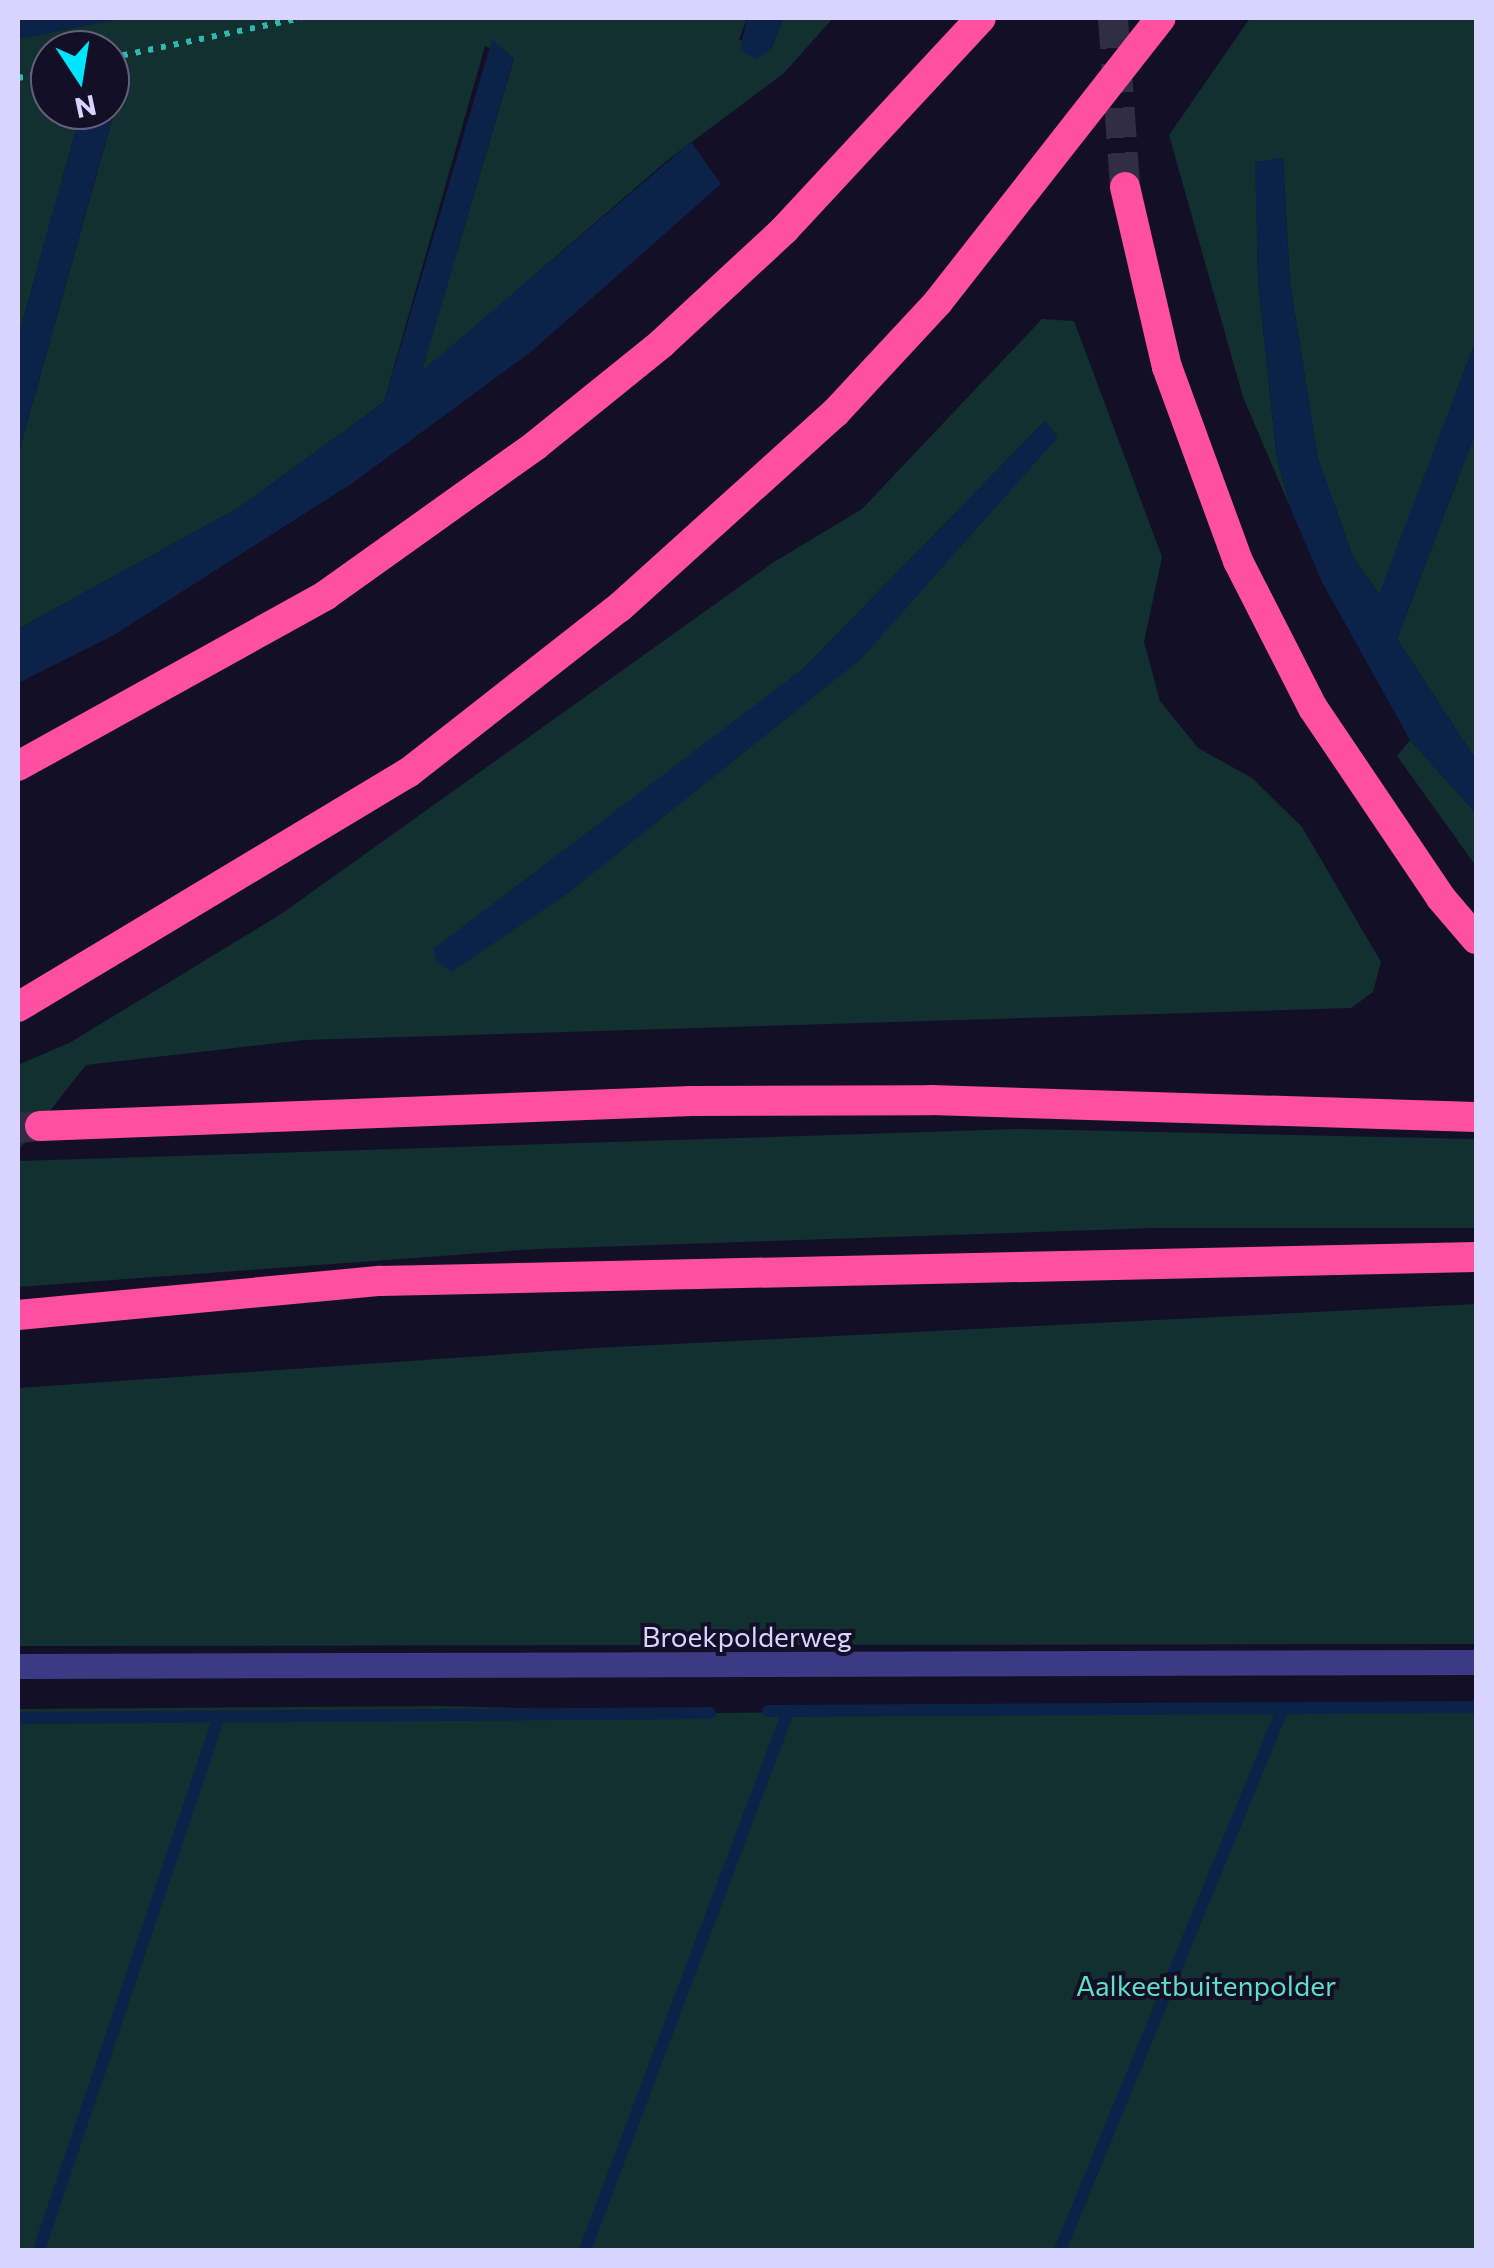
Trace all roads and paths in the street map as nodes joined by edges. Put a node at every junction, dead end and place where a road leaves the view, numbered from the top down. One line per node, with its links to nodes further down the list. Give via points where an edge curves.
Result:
1 (301, 18): 4 (path)
2 (981, 18): 6 (highway, via 784,230 661,344 536,445 326,595)
3 (1162, 18): 8 (highway, via 938,302 835,413 663,570 537,678 408,773)
4 (130, 54)
5 (1125, 187): 7 (highway, via 1167,366 1238,561 1313,708)
6 (18, 766)
7 (1476, 939)
8 (18, 1007)
9 (1476, 1117): 10 (highway, via 931,1100 710,1101)
10 (40, 1126)
11 (1476, 1256): 12 (highway, via 380,1281)
12 (18, 1315)
13 (1476, 1662): 14 (street, Broekpolderweg)
14 (18, 1666)

